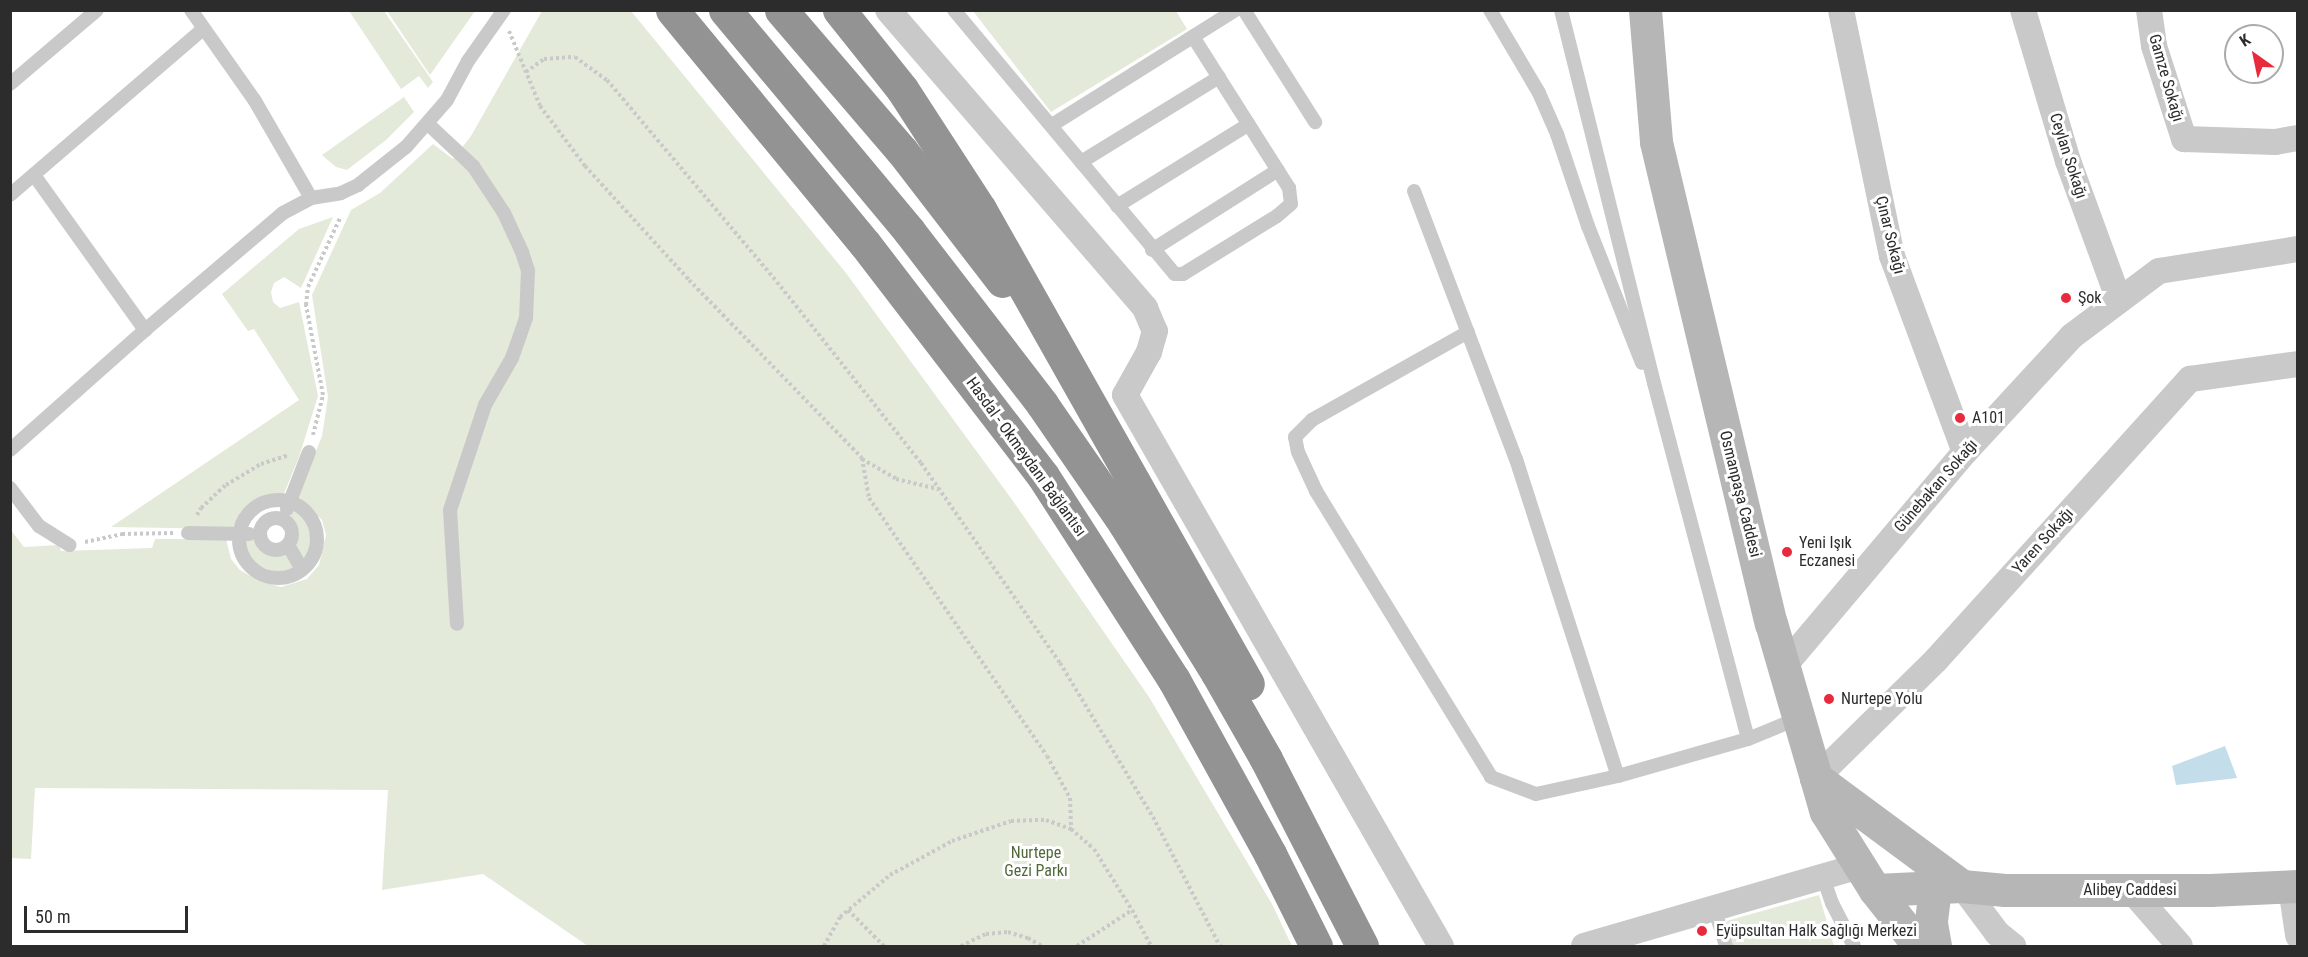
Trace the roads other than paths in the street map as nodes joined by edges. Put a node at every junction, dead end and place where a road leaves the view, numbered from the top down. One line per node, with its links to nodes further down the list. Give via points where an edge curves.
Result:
1 (97, 10): 21 (lane)
2 (191, 10): 18 (lane)
3 (672, 10): 69 (highway, Hasdal - Okmeydanı Bağlantısı, via 865,244 1043,476 1174,680)
4 (725, 10): 60 (highway, via 909,231 1042,404 1172,598 1218,673)
5 (781, 10): 39 (highway, via 902,151)
6 (839, 10): 39 (highway, via 940,144)
7 (888, 10): 71 (street, via 1144,308 1155,331 1149,352 1125,394)
8 (954, 10): 25 (lane)
9 (1235, 10): 19 (lane)
10 (1244, 10): 22 (lane)
11 (1490, 10): 41 (lane, via 1539,93 1557,134 1588,226)
12 (1561, 10): 41 (lane)
13 (1645, 10): 55 (main road, Osmanpaşa Caddesi, via 1656,142)
14 (1841, 10): 44 (street, Çınar Sokağı, via 1892,256)
15 (2023, 10): 36 (street, Ceylan Sokağı, via 2068,161)
16 (2149, 10): 26 (street, Gamze Sokağı, via 2154,46 2184,140 2275,142)
17 (503, 12): 23 (lane)
18 (203, 29): 29 (lane); 32 (lane, via 255,101)
19 (1193, 37): 20 (lane); 25 (lane)
20 (1219, 77): 24 (lane); 27 (lane)
21 (10, 84)
22 (1315, 122)
23 (428, 124): 32 (lane, via 358,185 341,193); 54 (lane, via 473,166 504,213 522,252 528,278 529,297 512,358 485,405 450,510)
24 (1249, 124): 28 (lane); 33 (lane)
25 (1052, 125): 27 (lane)
26 (2298, 138)
27 (1081, 162): 33 (lane)
28 (1278, 170): 35 (lane); 35 (lane, via 1292,196 1291,204 1277,216 1183,274 1168,269)
29 (34, 175): 31 (lane); 37 (lane)
30 (1414, 191): 38 (lane)
31 (10, 195)
32 (311, 198): 37 (lane, via 283,213)
33 (1118, 206): 35 (lane)
34 (2298, 249): 36 (street, Günebakan Sokağı, via 2159,271)
35 (1152, 250)
36 (2119, 300): 44 (street, Günebakan Sokağı, via 2072,336)
37 (145, 330): 42 (lane)
38 (1468, 332): 58 (lane, via 1516,459); 58 (lane, via 1312,420 1295,437 1298,452 1316,490 1491,777 1536,794)
39 (1062, 358): 60 (highway, via 1256,699 1279,755)
40 (2298, 364): 59 (street, Yaren Sokağı, via 2190,379 1936,660)
41 (1663, 416): 57 (lane)
42 (10, 450)
43 (309, 452): 46 (lane)
44 (1965, 452): 55 (street, Günebakan Sokağı)
45 (10, 488): 51 (lane, via 39,526)
46 (289, 502): 47 (lane); 49 (lane, via 279,500 256,507 247,515); 53 (lane, via 302,508 316,530 313,556)
47 (283, 519): 50 (lane, via 267,520); 52 (lane, via 292,533)
48 (188, 533): 49 (lane)
49 (240, 534): 50 (lane); 53 (lane, via 241,550 256,572 282,578)
50 (259, 534): 52 (lane, via 271,550 282,550)
51 (69, 545)
52 (288, 545): 53 (lane)
53 (302, 569)
54 (457, 624)
55 (1784, 666): 56 (main road, Osmanpaşa Caddesi)
56 (1799, 717): 57 (lane); 59 (main road, Osmanpaşa Caddesi)
57 (1748, 740): 58 (lane)
58 (1618, 776)
59 (1816, 778): 62 (main road, Osmanpaşa Caddesi, via 1826,812); 63 (main road)
60 (1295, 815): 70 (highway)
61 (1823, 876): 62 (street); 66 (street); 74 (lane)
62 (1867, 878): 63 (main road, Alibey Caddesi); 75 (main road, Osmanpaşa Caddesi)
63 (1942, 879): 65 (main road, Alibey Caddesi, via 2005,890); 76 (main road, via 1930,923); 77 (street)
64 (2294, 886): 65 (main road, Alibey Caddesi); 67 (street)
65 (2131, 890): 78 (street)
66 (1714, 907): 68 (street); 73 (lane)
67 (2294, 938)
68 (1630, 939): 72 (street)
69 (1316, 946)
70 (1362, 946)
71 (1441, 946)
72 (1584, 946)
73 (1726, 946)
74 (1854, 946)
75 (1919, 946)
76 (1935, 946)
77 (2013, 946)
78 (2180, 946)

